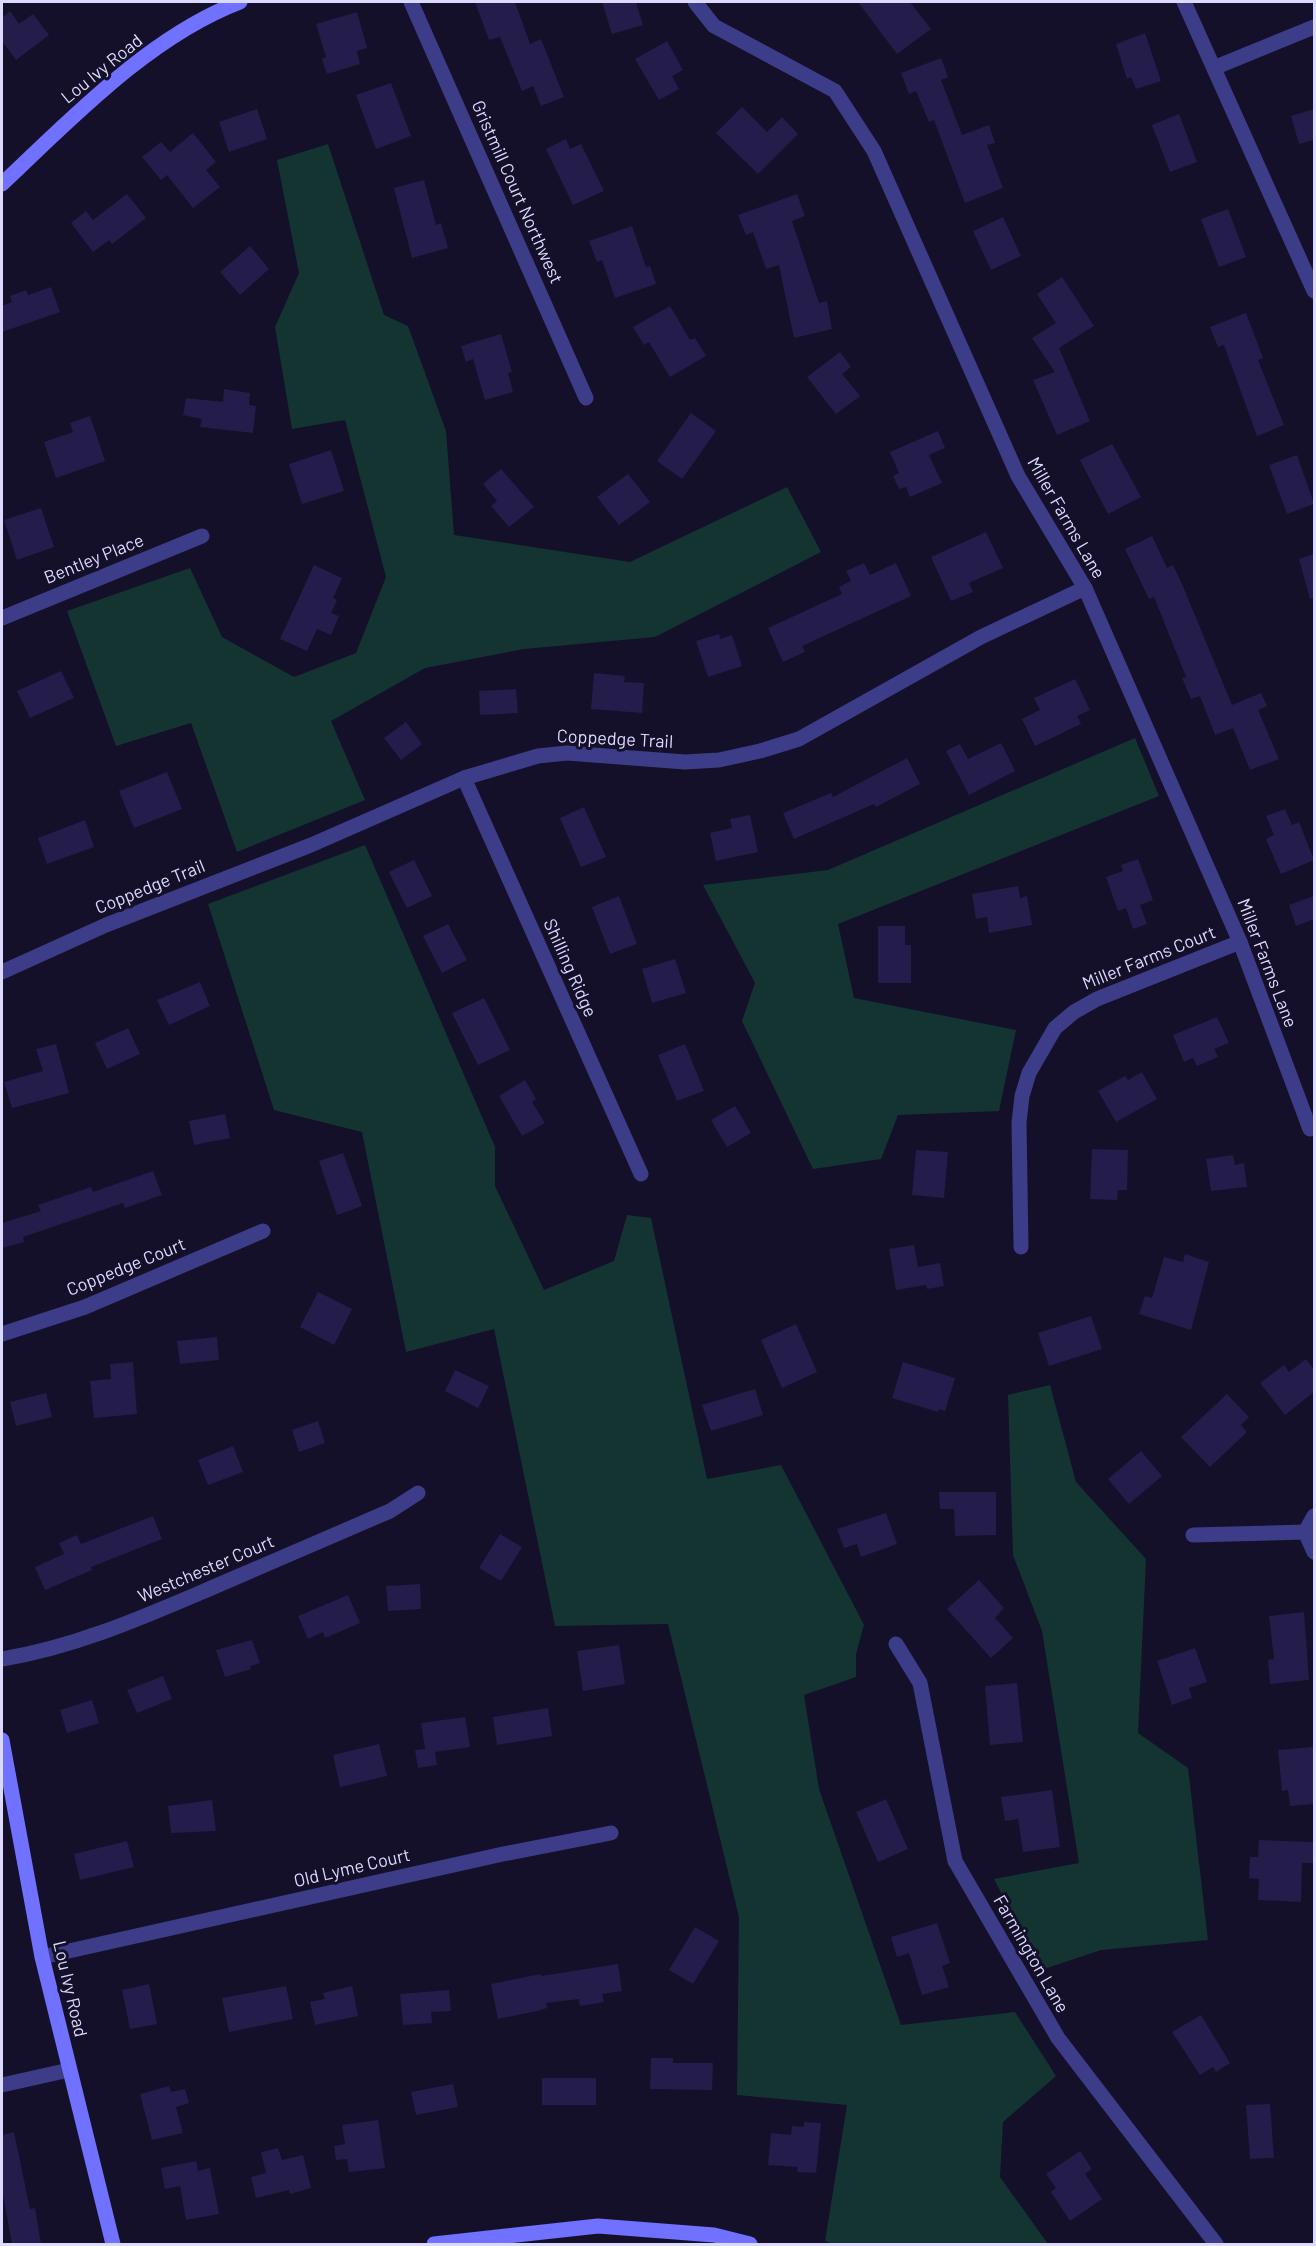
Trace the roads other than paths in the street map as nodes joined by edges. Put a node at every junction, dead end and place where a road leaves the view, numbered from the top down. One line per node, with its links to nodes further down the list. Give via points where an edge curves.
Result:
1 (240, 2): 7 (street, Lou Ivy Road, via 217,10 157,49 99,95)
2 (411, 2): 9 (street, Gristmill Court Northwest)
3 (694, 2): 11 (street, Miller Farms Lane, via 714,26 835,91 857,122 907,223 1018,476)
4 (1184, 2): 6 (street)
5 (1314, 27): 6 (street)
6 (1216, 68): 8 (street)
7 (2, 184)
8 (1314, 291)
9 (586, 398)
10 (202, 536): 12 (street, Bentley Place)
11 (1085, 588): 13 (street, Coppedge Trail, via 981,637 799,739 760,751 685,762 567,753 538,756); 14 (street, Miller Farms Lane)
12 (2, 618)
13 (464, 778): 15 (street, Coppedge Trail, via 311,845 106,925); 17 (street, Shilling Ridge)
14 (1240, 942): 16 (street, Miller Farms Lane); 19 (street, Miller Farms Court, via 1097,999 1055,1028 1029,1073 1022,1096 1018,1123)
15 (2, 972)
16 (1310, 1129)
17 (641, 1174)
18 (263, 1231): 20 (street, Coppedge Court, via 85,1307)
19 (1021, 1247)
20 (2, 1334)
21 (418, 1493): 27 (street, Westchester Court, via 390,1511 84,1641)
22 (1314, 1516): 23 (street)
23 (1305, 1532): 24 (street); 25 (street)
24 (1193, 1535)
25 (1314, 1552)
26 (896, 1644): 36 (street, Farmington Lane, via 920,1683 955,1861 1058,2038)
27 (2, 1659)
28 (2, 1740): 30 (street, Lou Ivy Road)
29 (612, 1833): 30 (street, Old Lyme Court)
30 (42, 1957): 31 (street, Lou Ivy Road)
31 (69, 2070): 32 (street); 33 (street, Lou Ivy Road)
32 (2, 2085)
33 (113, 2244)
34 (434, 2244): 35 (street, via 598,2226 714,2235)
35 (750, 2244)
36 (1216, 2244)

